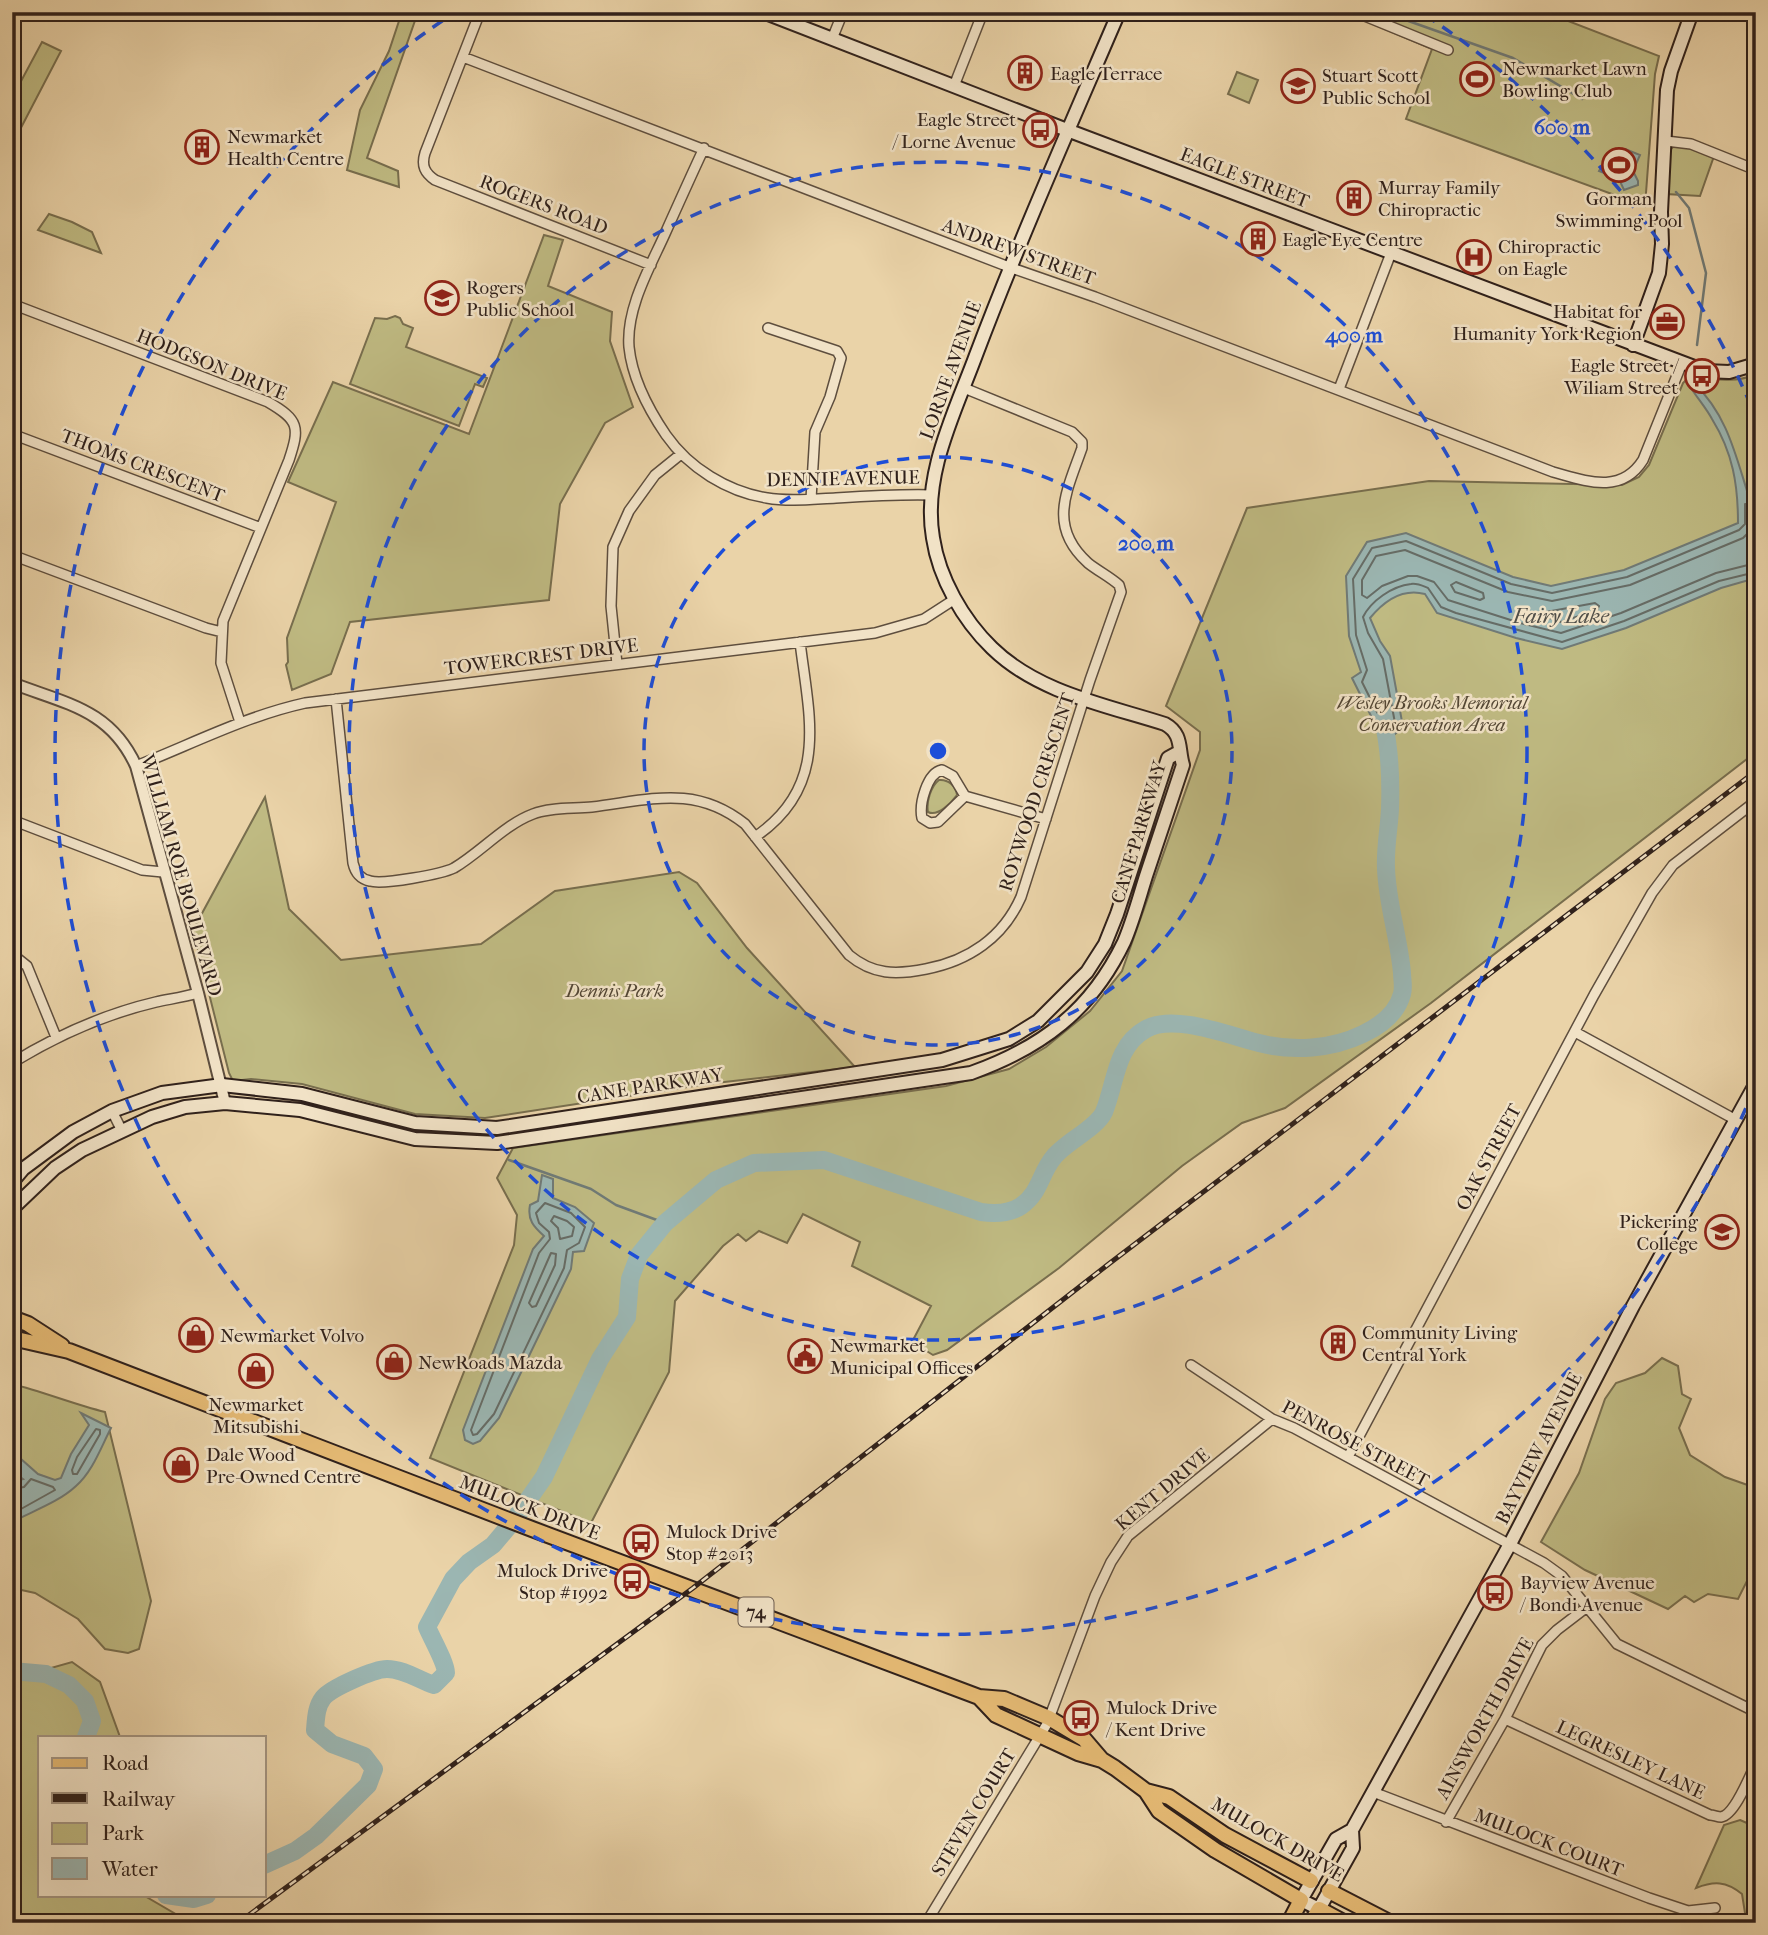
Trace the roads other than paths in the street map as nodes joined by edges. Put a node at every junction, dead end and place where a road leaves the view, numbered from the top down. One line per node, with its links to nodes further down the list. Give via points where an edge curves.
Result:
1 (480, 12): 10 (street)
2 (763, 12): 8 (main road, EAGLE STREET)
3 (843, 12): 8 (street)
4 (983, 12): 11 (street)
5 (1119, 12): 12 (main road, LORNE AVENUE)
6 (1355, 12): 9 (street)
7 (1692, 12): 13 (main road, via 1669,79)
8 (832, 39): 11 (main road, EAGLE STREET)
9 (1448, 50)
10 (463, 57): 14 (street, ANDREW STREET); 17 (street, ROGERS ROAD, via 422,161 425,173)
11 (954, 86): 12 (main road, EAGLE STREET)
12 (1067, 130): 16 (main road, EAGLE STREET); 18 (main road, LORNE AVENUE)
13 (1666, 141): 15 (street, via 1691,144); 21 (main road, via 1658,273)
14 (704, 148): 17 (street, DENNIE AVENUE); 18 (street, ANDREW STREET)
15 (1756, 170)
16 (1391, 253): 21 (main road, EAGLE STREET); 25 (street)
17 (651, 265): 27 (street, DENNIE AVENUE, via 640,290 629,348 647,402)
18 (1009, 267): 24 (main road, LORNE AVENUE); 25 (street, ANDREW STREET)
19 (12, 304): 30 (street, HODGSON DRIVE, via 268,402 293,419 296,438)
20 (768, 328): 29 (street, via 837,351 841,358 815,432)
21 (1633, 345): 22 (main road, EAGLE STREET)
22 (1682, 363): 23 (main road, EAGLE STREET, via 1705,371 1729,372); 25 (street, ANDREW STREET, via 1643,460 1623,480 1608,483 1564,475)
23 (1756, 364)
24 (964, 388): 28 (main road, LORNE AVENUE, via 941,447); 37 (street, ROYWOOD CRESCENT, via 1072,432 1082,442 1064,501 1064,528 1082,556 1119,584 1121,592)
25 (1339, 389)
26 (12, 434): 30 (street, THOMS CRESCENT)
27 (681, 454): 29 (street, DENNIE AVENUE, via 734,490 771,499); 35 (street, via 655,475 629,511 613,547 611,606)
28 (932, 495): 29 (street, DENNIE AVENUE); 32 (main road, LORNE AVENUE, via 932,537)
29 (811, 499)
30 (261, 528): 33 (street, HODGSON DRIVE)
31 (12, 555): 33 (street)
32 (954, 598): 34 (street, TOWERCREST DRIVE, via 924,620 898,628); 37 (main road, LORNE AVENUE, via 992,648 1014,666)
33 (222, 632): 39 (street, HODGSON DRIVE, via 221,663)
34 (800, 642): 35 (street, TOWERCREST DRIVE); 46 (street, via 811,733 807,769 783,812)
35 (617, 664): 38 (street, TOWERCREST DRIVE)
36 (12, 683): 41 (street, WILLIAM ROE BOULEVARD, via 102,720 117,734)
37 (1084, 698): 40 (main road, LORNE AVENUE, via 1165,724 1177,734); 44 (street, ROYWOOD CRESCENT)
38 (336, 699): 39 (street, TOWERCREST DRIVE, via 279,708); 46 (street, ROYWOOD CRESCENT, via 353,863 358,875 372,882 442,873 533,814 660,798 711,803 734,816)
39 (240, 722): 41 (street, TOWERCREST DRIVE)
40 (1179, 752): 54 (main road, CANE PARKWAY, via 1168,758 1117,914 1099,953 1087,972 1038,1021 1009,1039 942,1060 497,1128 415,1124 302,1094); 55 (main road, CANE PARKWAY, via 1183,765 1124,941 1102,980 1075,1013 1009,1060 971,1073 497,1143 415,1139 300,1110)
41 (136, 766): 47 (street, WILLIAM ROE BOULEVARD)
42 (965, 796): 42 (street, via 938,822 922,818 936,771 953,776); 44 (street)
43 (1756, 800): 50 (street, OAK STREET, via 1664,876)
44 (1046, 819): 46 (street, ROYWOOD CRESCENT, via 1021,897 999,932 954,962 904,973 876,971 849,955)
45 (12, 820): 47 (street, via 142,870)
46 (755, 837)
47 (163, 872): 49 (street, WILLIAM ROE BOULEVARD)
48 (12, 954): 51 (street, via 27,966)
49 (198, 993): 51 (street, via 140,1007); 54 (street, WILLIAM ROE BOULEVARD)
50 (1575, 1032): 57 (street); 66 (street, OAK STREET)
51 (56, 1037): 52 (street)
52 (12, 1063)
53 (1756, 1083): 57 (main road, BAYVIEW AVENUE)
54 (222, 1085): 55 (street, WILLIAM ROE BOULEVARD); 56 (main road, CANE PARKWAY, via 162,1093)
55 (225, 1103): 58 (main road, CANE PARKWAY, via 185,1107)
56 (112, 1111): 58 (street); 59 (main road, CANE PARKWAY, via 73,1132)
57 (1736, 1120): 67 (main road, BAYVIEW AVENUE)
58 (122, 1131): 60 (main road, CANE PARKWAY, via 55,1168)
59 (12, 1182)
60 (12, 1209)
61 (12, 1318): 63 (main road, MULOCK DRIVE / 74)
62 (12, 1338): 63 (main road, MULOCK DRIVE / 74)
63 (69, 1351): 69 (main road, MULOCK DRIVE / 74)
64 (1191, 1365): 65 (street, PENROSE STREET)
65 (1272, 1419): 66 (street, PENROSE STREET); 71 (street, KENT DRIVE, via 1128,1536 1095,1596)
66 (1348, 1457): 67 (street, PENROSE STREET)
67 (1510, 1544): 68 (street, PENROSE STREET, via 1562,1576); 77 (main road, BAYVIEW AVENUE)
68 (1587, 1607): 70 (street, PENROSE STREET, via 1617,1644); 72 (street, AINSWORTH DRIVE, via 1542,1645)
69 (979, 1697): 71 (main road, MULOCK DRIVE / 74, via 1004,1699); 73 (main road, MULOCK DRIVE / 74, via 996,1715)
70 (1756, 1712)
71 (1049, 1718): 73 (street, STEVEN COURT); 74 (main road, MULOCK DRIVE / 74, via 1084,1739)
72 (1505, 1719): 75 (street, LEGRESLEY LANE, via 1721,1817 1737,1802); 78 (street, AINSWORTH DRIVE)
73 (1041, 1735): 74 (main road, MULOCK DRIVE / 74); 85 (street, STEVEN COURT)
74 (1102, 1760): 76 (main road, MULOCK DRIVE / 74)
75 (1756, 1763)
76 (1146, 1791): 80 (main road, MULOCK DRIVE / 74, via 1169,1797 1225,1835); 82 (main road, MULOCK DRIVE / 74, via 1159,1811 1214,1850)
77 (1373, 1792): 78 (street, MULOCK COURT); 79 (main road, BAYVIEW AVENUE)
78 (1446, 1822): 83 (street, MULOCK COURT, via 1688,1911)
79 (1352, 1830): 80 (main road, BAYVIEW AVENUE, via 1336,1839); 81 (main road, BAYVIEW AVENUE, via 1353,1848)
80 (1311, 1881): 81 (main road, MULOCK DRIVE / 74); 82 (main road, BAYVIEW AVENUE)
81 (1329, 1891): 84 (main road, BAYVIEW AVENUE); 89 (main road, MULOCK DRIVE / 74)
82 (1301, 1900): 84 (main road, MULOCK DRIVE / 74); 86 (main road)
83 (1715, 1908)
84 (1319, 1909): 87 (main road); 88 (main road, MULOCK DRIVE / 74)
85 (926, 1923)
86 (1289, 1923)
87 (1311, 1923)
88 (1345, 1923)
89 (1391, 1923)

